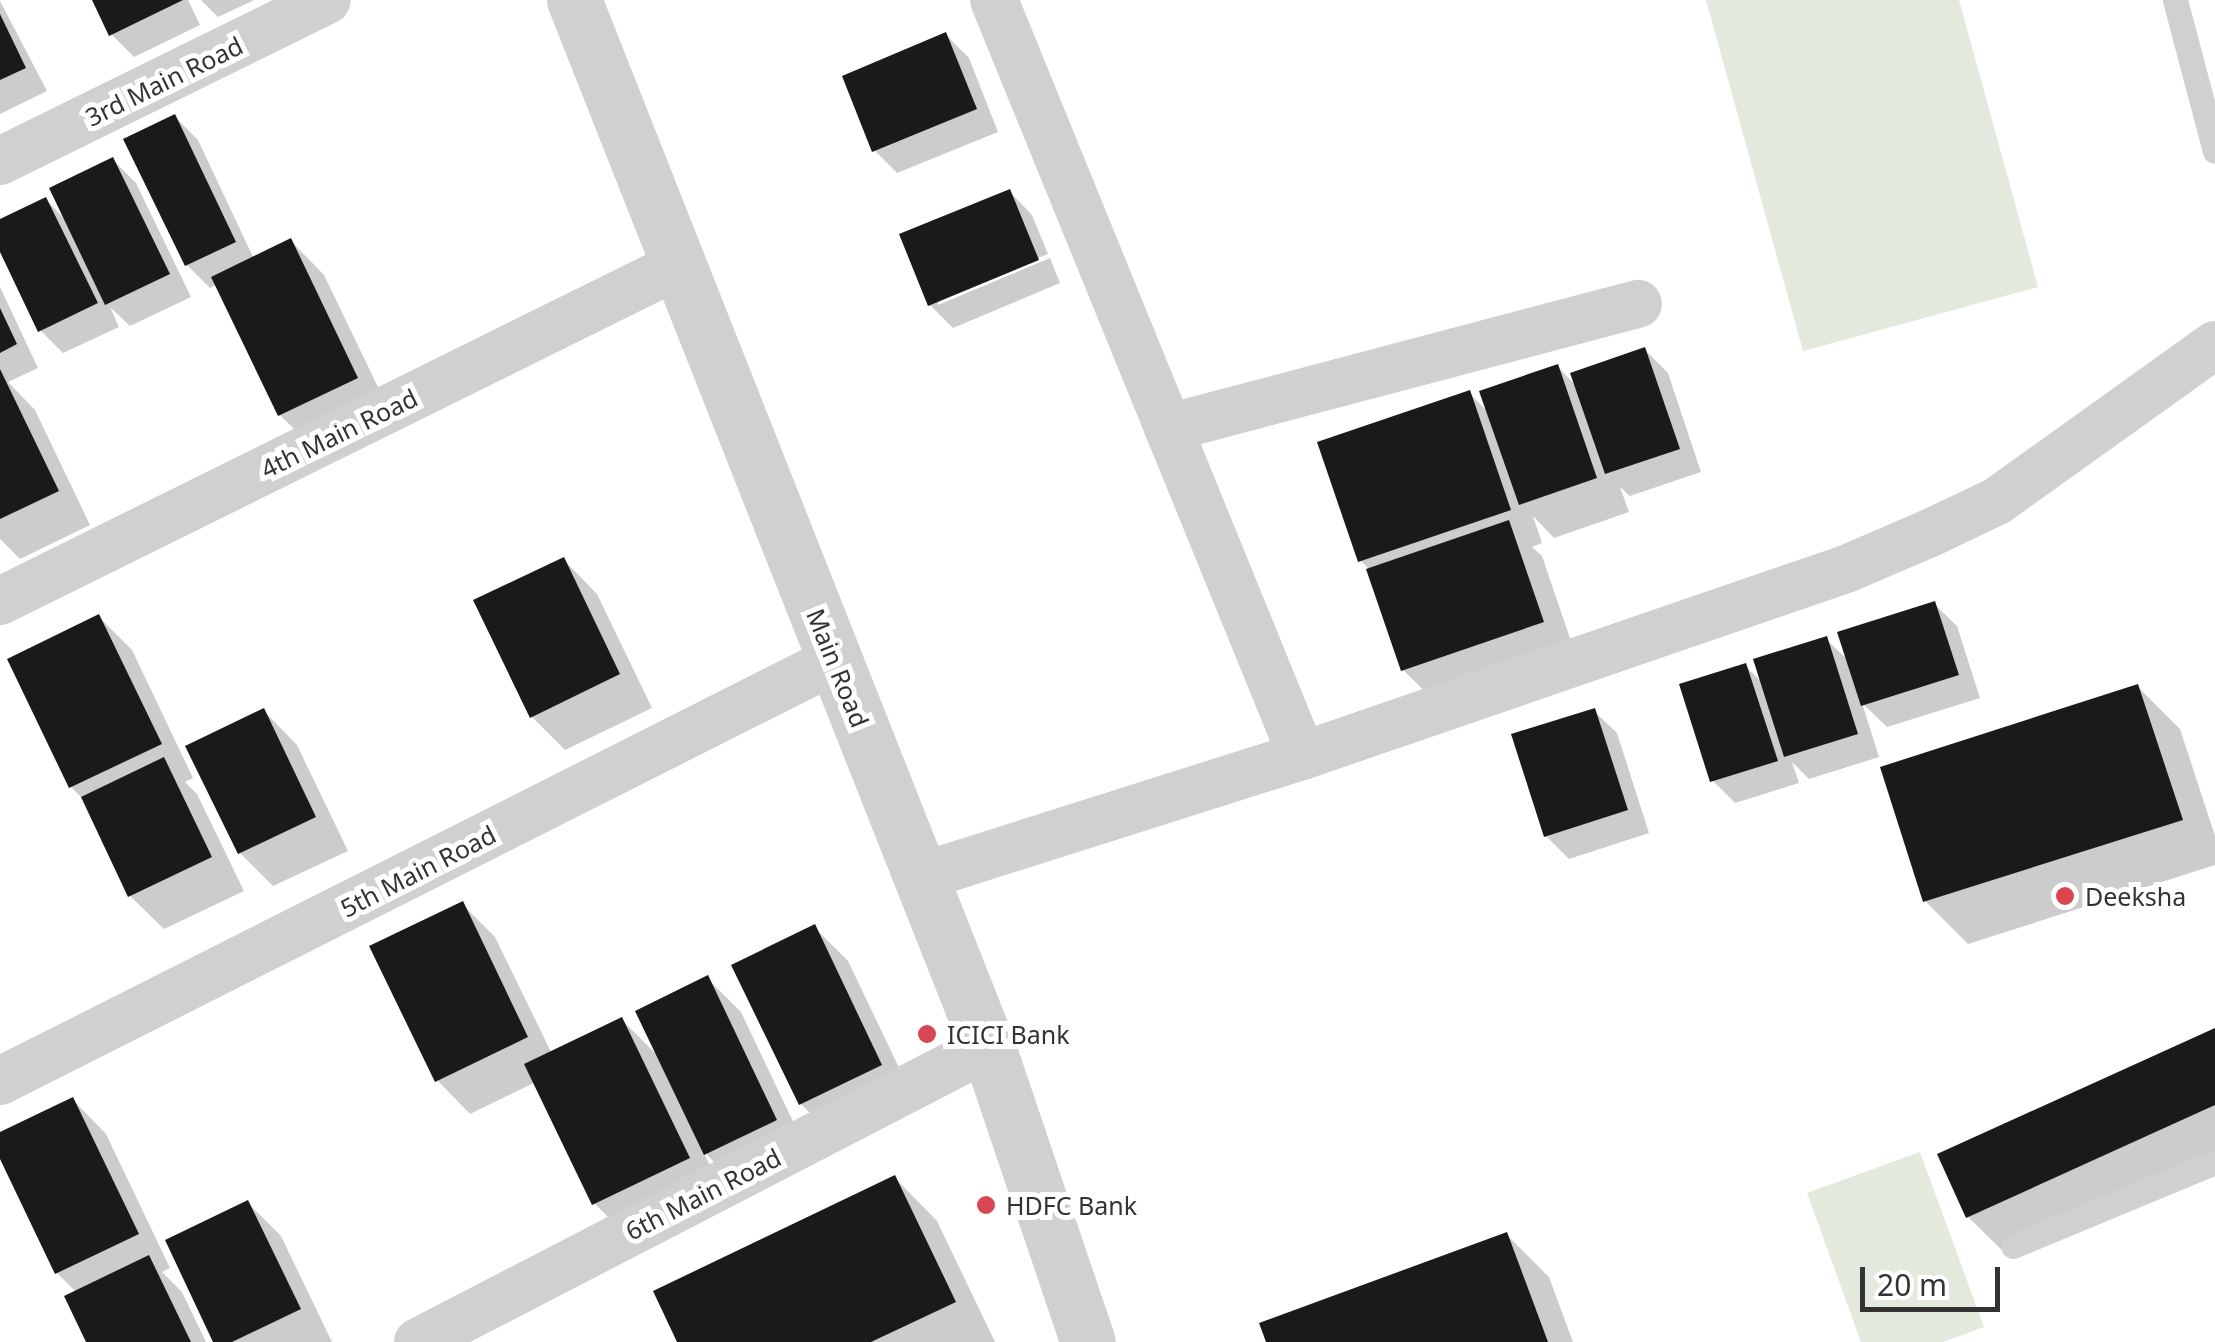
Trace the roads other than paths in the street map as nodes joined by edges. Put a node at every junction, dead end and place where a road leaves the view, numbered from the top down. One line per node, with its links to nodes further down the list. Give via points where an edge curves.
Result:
1 (327, 0): 6 (street, 3rd Main Road)
2 (574, 0): 7 (street, Main Road)
3 (994, 0): 10 (street)
4 (2175, 0): 5 (lane)
5 (2215, 151)
6 (0, 161)
7 (679, 265): 11 (street, 4th Main Road); 12 (street, Main Road)
8 (1638, 304): 10 (street)
9 (2215, 345): 13 (street, via 1997,501 1930,533 1846,569)
10 (1168, 428): 13 (street)
11 (0, 600)
12 (835, 660): 14 (street, Main Road); 16 (street, 5th Main Road)
13 (1302, 756): 14 (street)
14 (920, 877): 15 (street, Main Road)
15 (988, 1047): 19 (street, 6th Main Road); 20 (street, Main Road)
16 (0, 1080)
17 (2215, 1162): 18 (lane)
18 (2013, 1246)
19 (418, 1342)
20 (1088, 1342)

